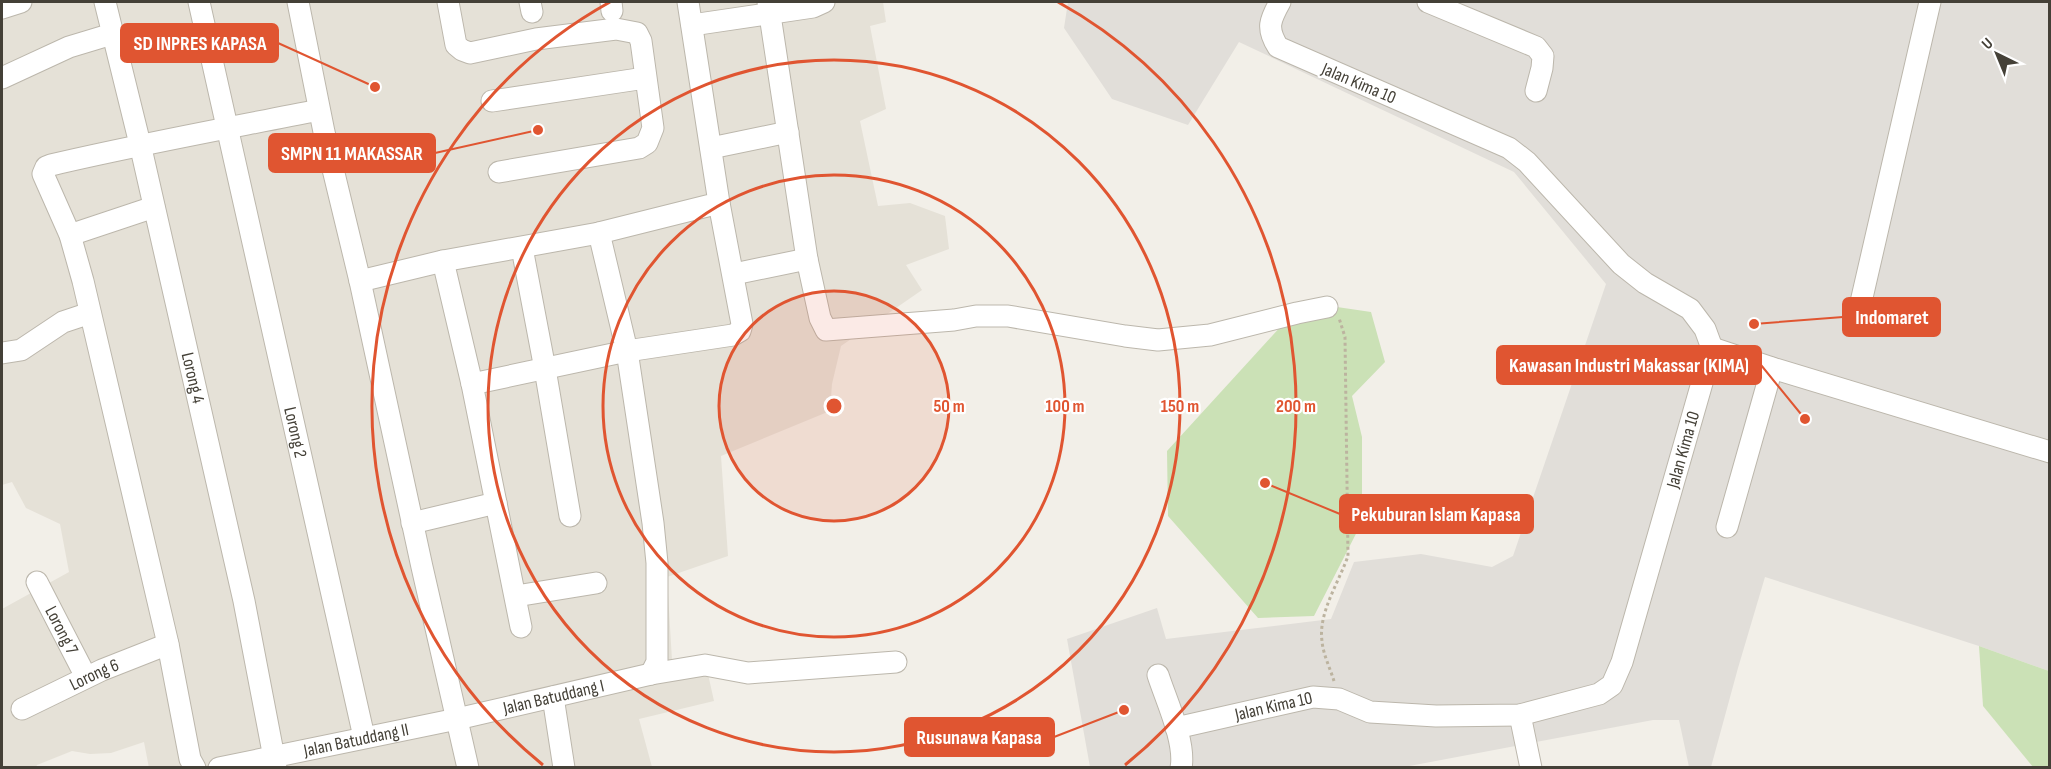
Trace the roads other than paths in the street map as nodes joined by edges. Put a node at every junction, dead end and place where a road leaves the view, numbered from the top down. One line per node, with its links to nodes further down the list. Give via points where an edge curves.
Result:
1 (21, 2): 12 (street)
2 (105, 2): 14 (street, Lorong 4)
3 (199, 2): 20 (street, Lorong 2)
4 (298, 2): 19 (street)
5 (448, 2): 16 (street, via 456,45 470,53 536,39 616,29 635,31 641,41)
6 (688, 2): 13 (street)
7 (824, 2): 11 (street, via 813,7)
8 (1278, 2): 37 (street, Jalan Kima 10, via 1270,19 1270,30 1278,47 1509,148 1527,162 1621,264 1690,309 1705,329)
9 (1428, 2): 17 (street, via 1536,47 1543,56)
10 (1930, 2): 36 (street)
11 (769, 7): 13 (street); 21 (street)
12 (2, 8)
13 (692, 25): 23 (street)
14 (112, 34): 15 (street, via 69,47); 22 (street, Lorong 4)
15 (2, 78)
16 (645, 78): 18 (street); 24 (street, via 653,128 639,148)
17 (1536, 91)
18 (492, 101)
19 (319, 110): 20 (street); 33 (street)
20 (229, 128): 22 (street); 62 (street, Lorong 2)
21 (788, 132): 23 (street); 30 (street)
22 (140, 144): 26 (street, Lorong 4); 28 (street, via 51,165 43,171 43,179)
23 (711, 148): 25 (street)
24 (499, 172)
25 (719, 203): 27 (street); 32 (street)
26 (154, 207): 28 (street); 63 (street, Lorong 4, via 244,601)
27 (599, 233): 29 (street); 38 (street)
28 (70, 236): 35 (street)
29 (522, 248): 31 (street); 41 (street)
30 (807, 260): 32 (street); 34 (street, via 820,318 824,328 832,330 1008,316 1158,340 1210,335)
31 (443, 261): 33 (street); 42 (street)
32 (734, 274): 38 (street, via 742,324 738,333)
33 (360, 281): 46 (street)
34 (1327, 307)
35 (90, 313): 39 (street, via 63,322 21,350); 52 (street)
36 (1858, 315)
37 (1712, 348): 40 (street); 59 (street, Jalan Kima 10, via 1622,662 1612,685 1599,694)
38 (627, 351): 41 (street); 54 (street, via 656,553 657,662)
39 (2, 353)
40 (1772, 368): 43 (street); 47 (street)
41 (545, 369): 42 (street); 45 (street)
42 (472, 384): 44 (street)
43 (2049, 452)
44 (496, 503): 46 (street); 50 (street)
45 (570, 516)
46 (412, 523): 60 (street)
47 (1726, 526)
48 (38, 582): 56 (street, Lorong 7)
49 (596, 583): 50 (street)
50 (516, 596): 51 (street)
51 (521, 627)
52 (168, 644): 56 (street, Lorong 6); 64 (street)
53 (896, 662): 54 (street, Jalan Batuddang I, via 748,673 705,665)
54 (651, 674): 57 (street, Jalan Batuddang I)
55 (1158, 675): 61 (street)
56 (86, 677): 58 (street, Lorong 6)
57 (553, 697): 60 (street, Jalan Batuddang I); 67 (street)
58 (22, 709)
59 (1520, 715): 61 (street, Jalan Kima 10, via 1370,712 1339,699 1313,697); 69 (street)
60 (457, 719): 62 (street, Jalan Batuddang II); 66 (street)
61 (1176, 728): 68 (street)
62 (364, 737): 63 (street, Jalan Batuddang II)
63 (275, 762): 65 (street, Jalan Batuddang II)
64 (195, 768)
65 (219, 768)
66 (468, 768)
67 (564, 768)
68 (1181, 768)
69 (1531, 768)

